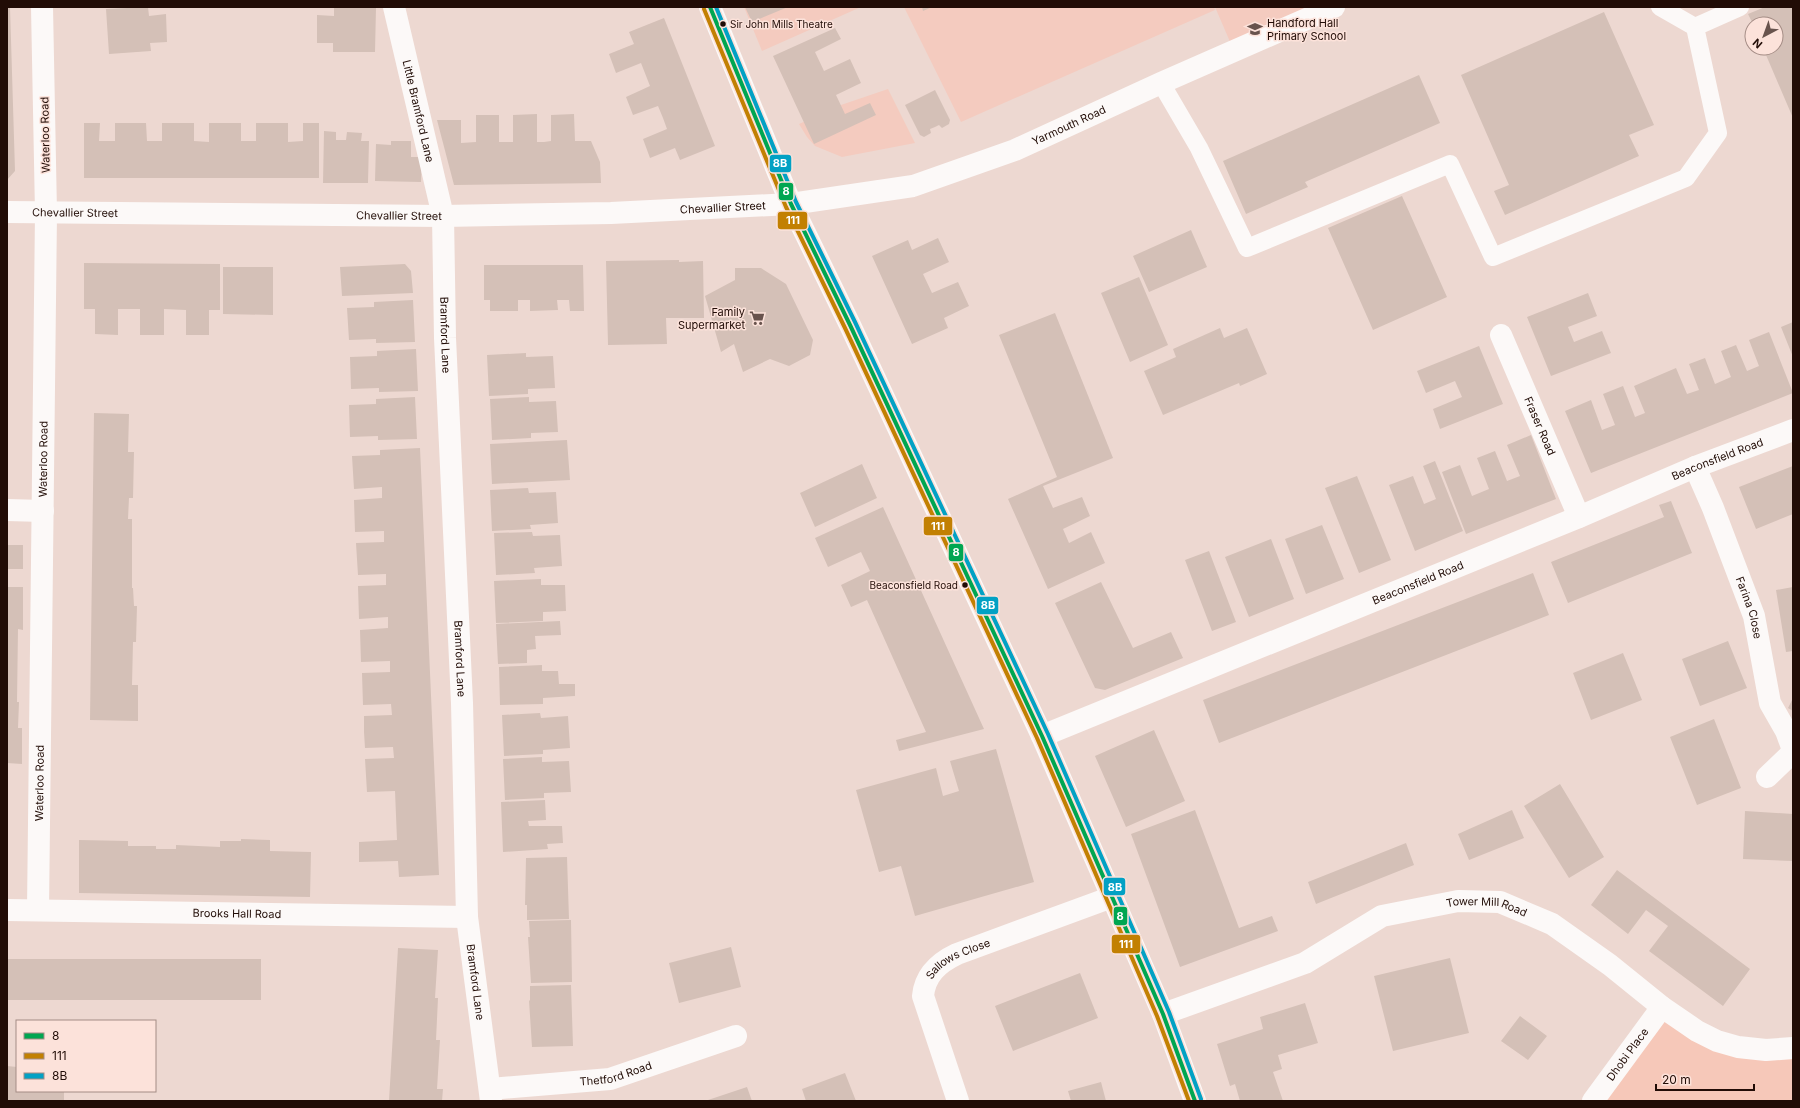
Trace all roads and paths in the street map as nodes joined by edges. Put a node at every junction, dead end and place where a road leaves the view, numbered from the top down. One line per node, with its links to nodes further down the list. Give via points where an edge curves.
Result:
1 (42, 7): 11 (street, Waterloo Road)
2 (394, 7): 12 (street, Little Bramford Lane)
3 (710, 7): 9 (street)
4 (1334, 7): 8 (street, Yarmouth Road)
5 (1660, 7): 7 (lane)
6 (1740, 7): 7 (lane)
7 (1695, 27): 8 (lane, via 1718,132 1686,178 1493,258 1450,164 1247,248 1199,148)
8 (1161, 83): 9 (street, Yarmouth Road, via 1015,150 913,186)
9 (791, 204): 12 (street, Chevallier Street, via 611,213); 19 (street, via 854,332)
10 (7, 212): 11 (street, Chevallier Street)
11 (46, 213): 12 (street, Chevallier Street); 17 (street, Waterloo Road)
12 (443, 216): 25 (street, Bramford Lane, via 445,346 462,703)
13 (1501, 335): 18 (street, Fraser Road)
14 (1793, 430): 15 (street, Beaconsfield Road)
15 (1695, 467): 18 (street, Beaconsfield Road); 20 (street, Farina Close, via 1754,616 1770,703 1786,731)
16 (7, 510): 17 (street)
17 (43, 511): 24 (street, Waterloo Road)
18 (1580, 518): 19 (street, Beaconsfield Road)
19 (1042, 736): 22 (street)
20 (1793, 751): 21 (street)
21 (1767, 777)
22 (1112, 897): 27 (street); 31 (street, Sallows Close, via 957,954 940,963 929,976 925,982 923,996)
23 (7, 910): 24 (street, Brooks Hall Road)
24 (38, 910): 25 (street, Brooks Hall Road)
25 (467, 917): 30 (street, Bramford Lane)
26 (1662, 1007): 27 (street, Tower Mill Road, via 1610,965 1552,924 1500,902 1458,901 1382,916 1305,963); 29 (street, Tower Mill Road, via 1697,1031 1717,1041 1738,1047 1766,1050); 33 (street, Dhobi Place)
27 (1163, 1014): 32 (street)
28 (736, 1036): 30 (street, Thetford Road, via 610,1079)
29 (1793, 1048)
30 (490, 1095)
31 (958, 1101)
32 (1195, 1101)
33 (1593, 1101)

